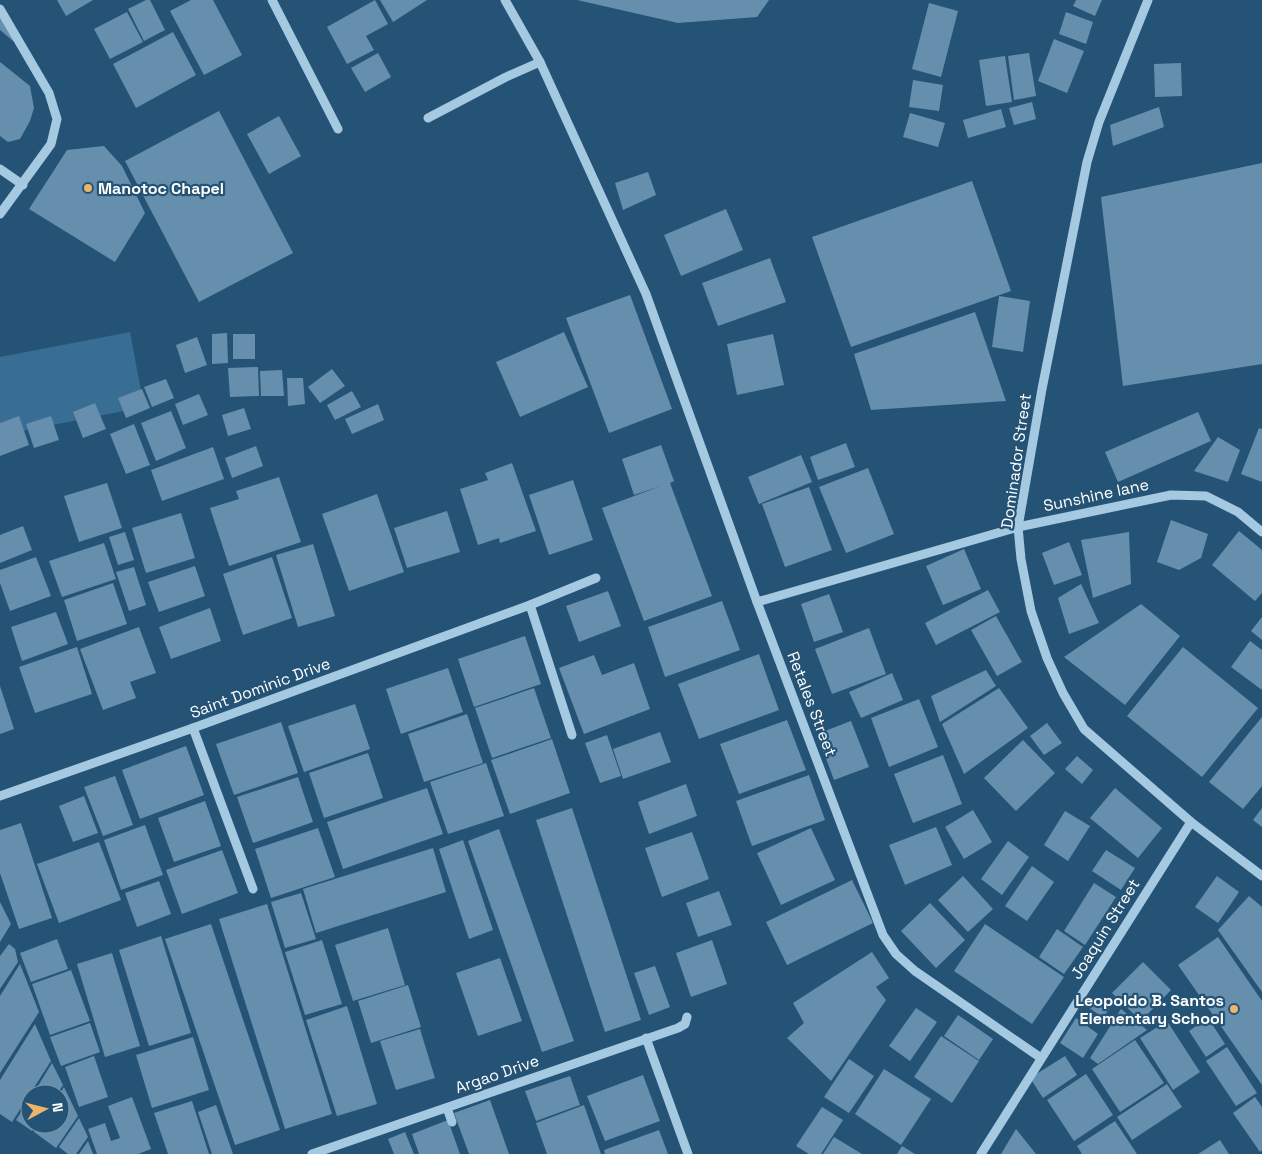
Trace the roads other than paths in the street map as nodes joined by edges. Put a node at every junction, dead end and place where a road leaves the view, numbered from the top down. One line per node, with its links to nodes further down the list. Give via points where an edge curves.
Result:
1 (272, 0): 7 (street)
2 (505, 0): 5 (street, Retales Street)
3 (1148, 0): 11 (street, Dominador Street, via 1099,122 1087,162)
4 (0, 9): 9 (street, via 49,93 57,119 51,144)
5 (540, 62): 6 (street); 14 (street, Retales Street, via 646,294)
6 (428, 118)
7 (338, 129)
8 (0, 169): 9 (street)
9 (23, 185): 10 (street)
10 (0, 214)
11 (1018, 527): 12 (street, Sunshine lane, via 1171,495 1206,496 1238,512); 14 (street, Sunshine lane); 19 (street, Dominador Street, via 1031,611 1047,658 1084,728)
12 (1262, 532)
13 (596, 578): 15 (street, Saint Dominic Drive)
14 (757, 602): 24 (street, Retales Street, via 883,935 896,954 915,971)
15 (530, 605): 16 (street, Saint Dominic Drive); 17 (street)
16 (192, 728): 18 (street, Saint Dominic Drive); 21 (street)
17 (572, 736)
18 (0, 796)
19 (1191, 822): 20 (street, Dominador Street); 24 (street, Joaquin Street)
20 (1262, 876)
21 (254, 889)
22 (687, 1017): 23 (street, Argao Drive, via 685,1024)
23 (646, 1038): 25 (street, Argao Drive); 28 (street)
24 (1041, 1058): 29 (street, Joaquin Street)
25 (446, 1108): 26 (street); 27 (street, Argao Drive)
26 (452, 1122)
27 (312, 1154)
28 (688, 1154)
29 (981, 1154)

